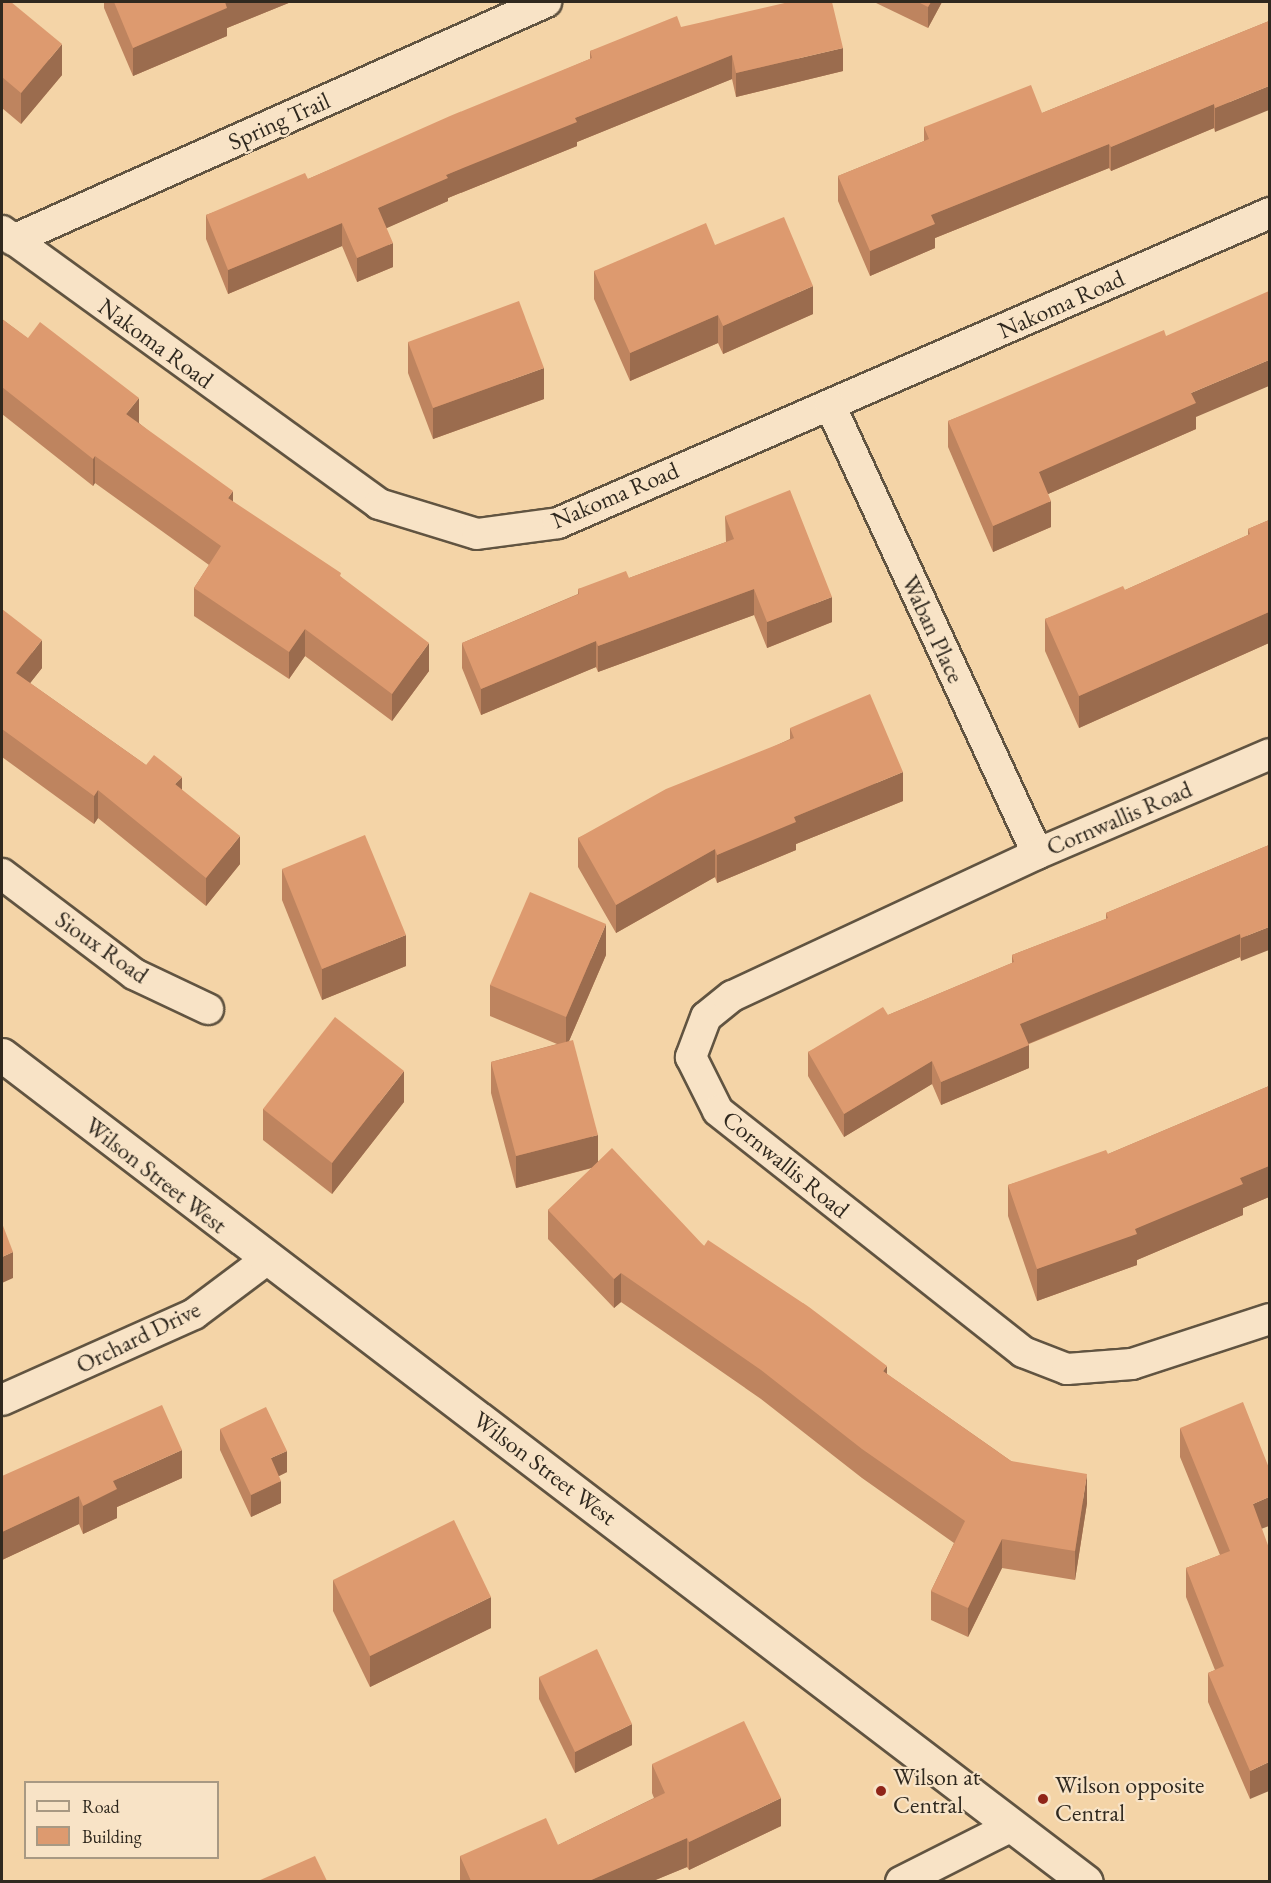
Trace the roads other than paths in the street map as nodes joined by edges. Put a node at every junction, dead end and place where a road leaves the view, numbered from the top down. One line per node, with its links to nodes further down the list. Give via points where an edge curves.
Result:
1 (546, 2): 3 (street, Spring Trail)
2 (1269, 213): 4 (street, Nakoma Road)
3 (7, 236): 4 (street, Nakoma Road, via 379,504 477,534 558,523)
4 (830, 405): 6 (street, Waban Place)
5 (1269, 753): 6 (street, Cornwallis Road)
6 (1036, 854): 11 (street, Cornwallis Road, via 732,996 706,1017 691,1057 718,1111 1023,1352 1067,1369 1132,1364)
7 (2, 874): 8 (street, Sioux Road, via 134,974)
8 (208, 1009)
9 (2, 1055): 10 (main road, Wilson Street West)
10 (266, 1260): 12 (street, Orchard Drive, via 194,1314); 13 (main road, Wilson Street West, via 536,1460)
11 (1269, 1319)
12 (2, 1400)
13 (1010, 1827): 14 (street); 15 (main road, Wilson Street West)
14 (901, 1881)
15 (1086, 1881)

